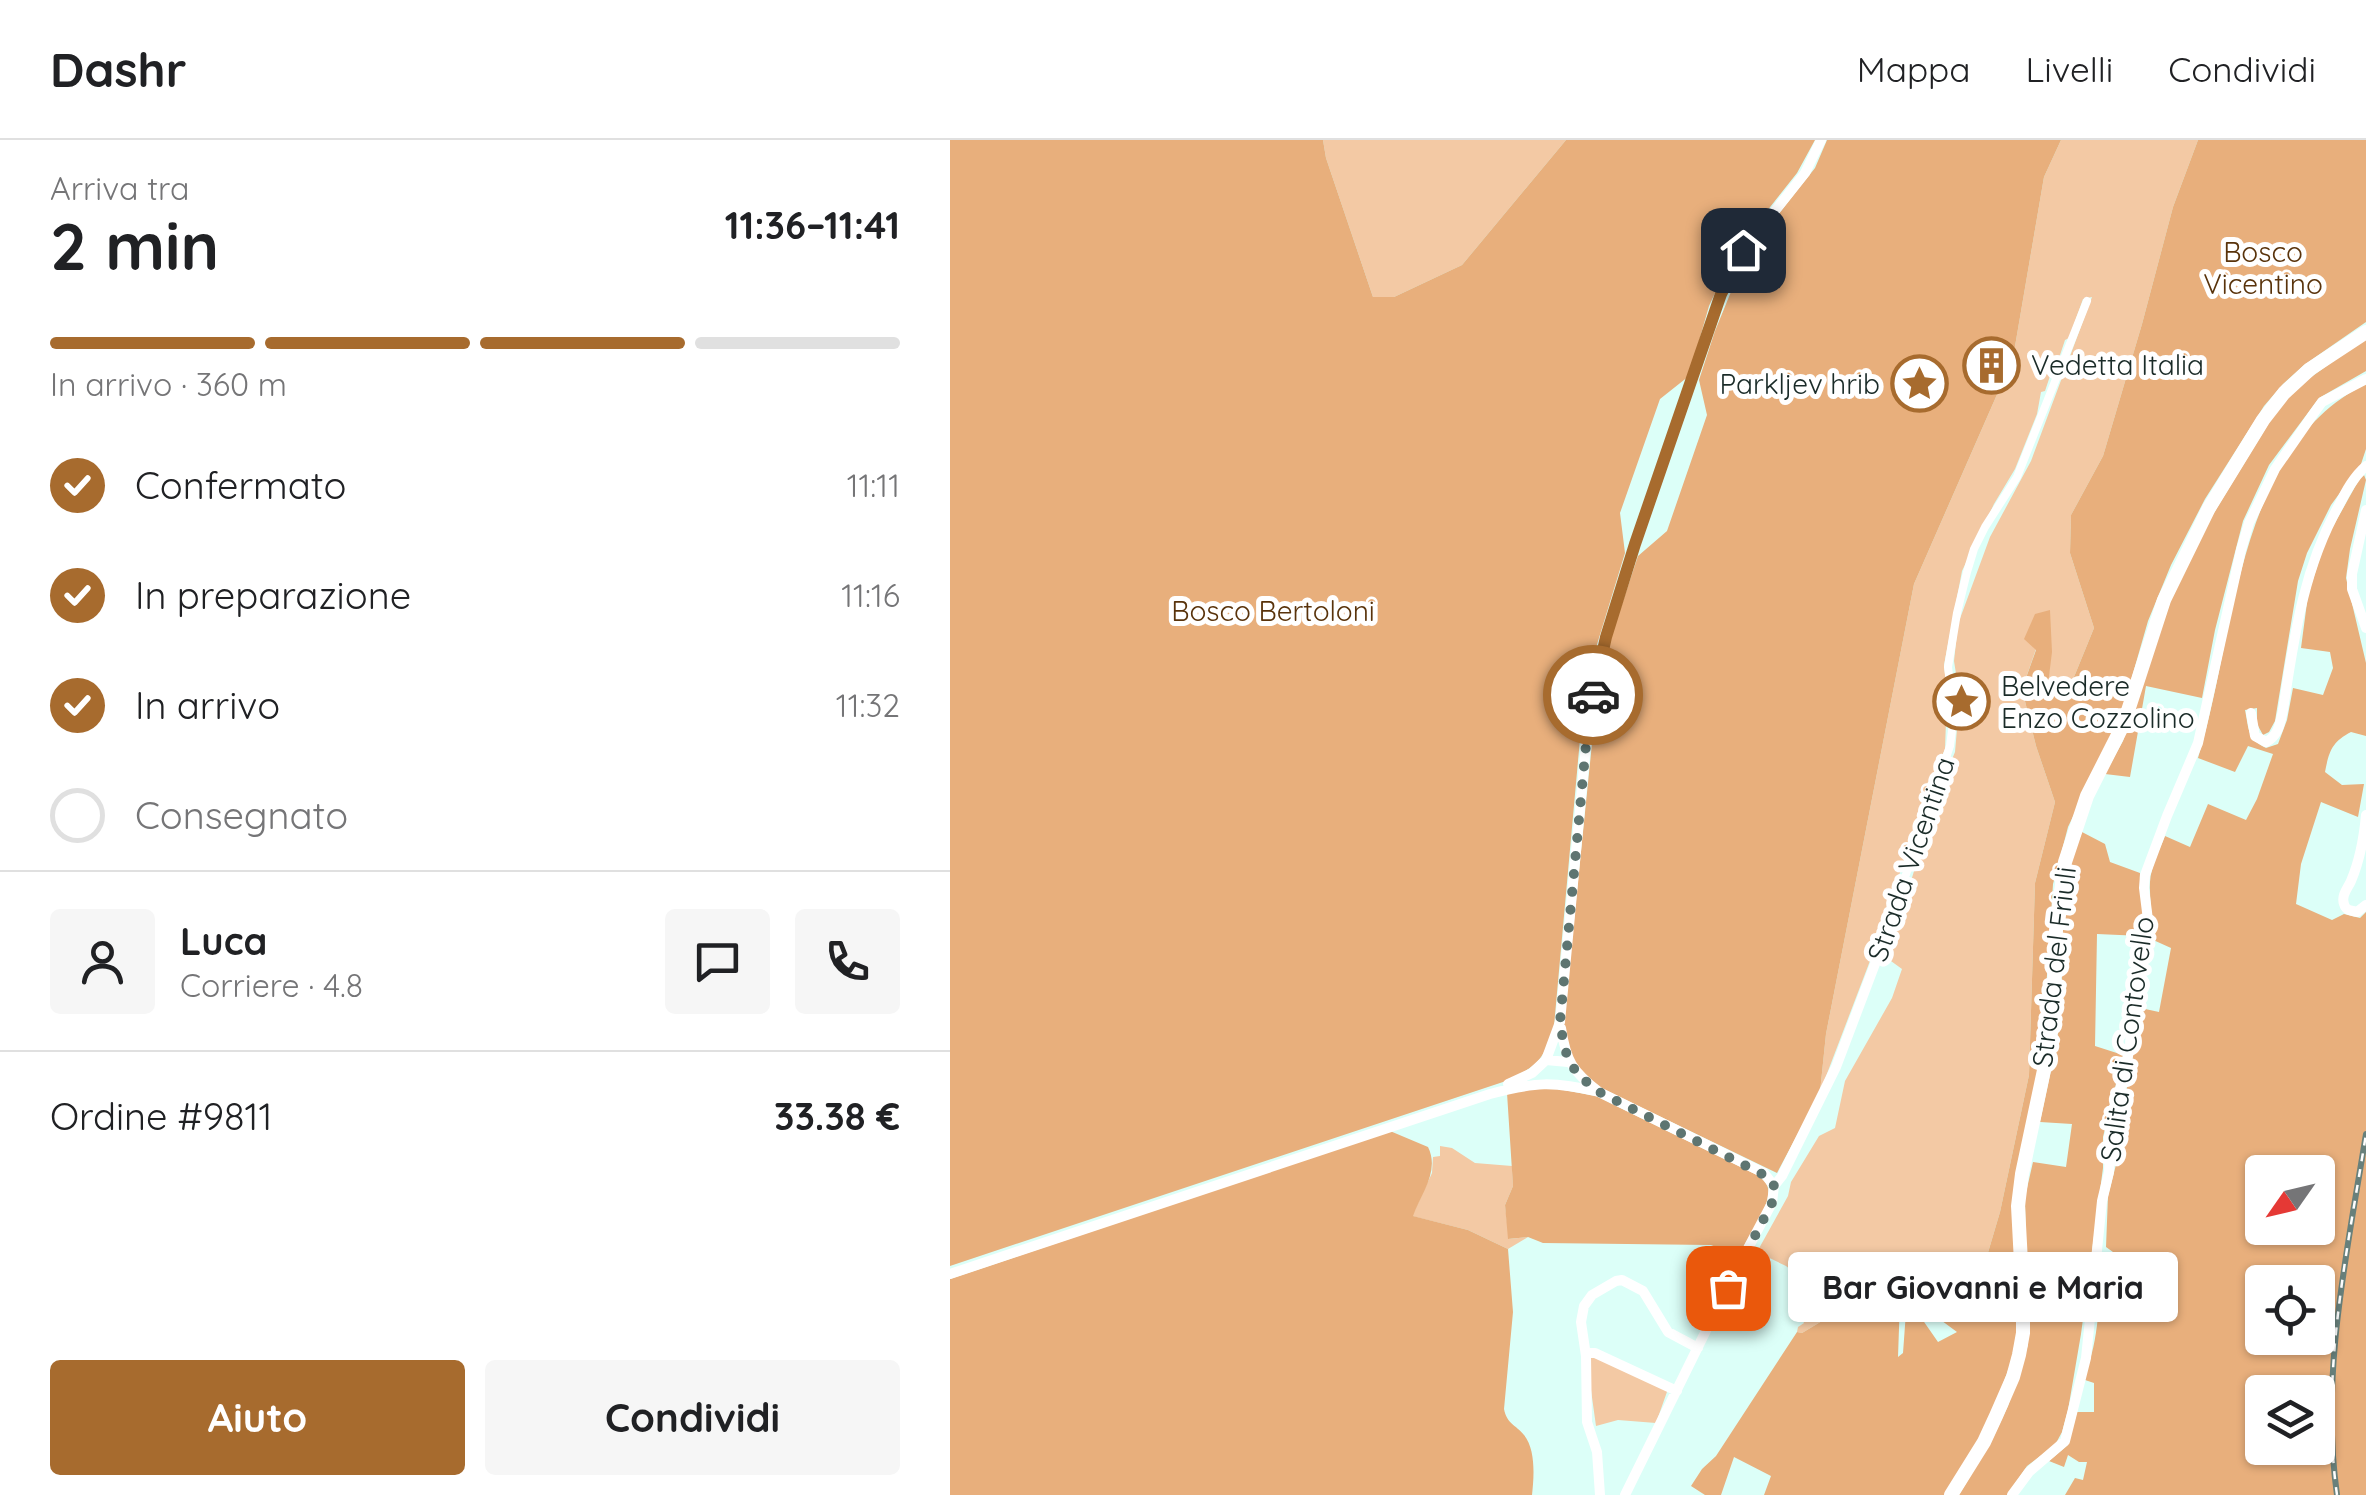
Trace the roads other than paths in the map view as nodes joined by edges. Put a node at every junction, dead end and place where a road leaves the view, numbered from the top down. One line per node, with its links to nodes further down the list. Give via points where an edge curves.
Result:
1 (1820, 140): 12 (street, via 1805,173 1743,250 1721,294 1606,637 1587,734)
2 (2087, 301): 11 (street, Strada Vicentina, via 2017,477 1974,549 1948,667 1950,746)
3 (2366, 332): 25 (main road, Strada del Friuli, via 2284,393 2209,508 2164,600 2124,723 2087,796 2065,862 2053,1018 2022,1174 2019,1354 1996,1416)
4 (2366, 379): 26 (street, Salita di Contovello, via 2322,402 2275,469 2245,536 2198,743 2145,876 2147,936 2111,1129 2084,1366 2065,1441)
5 (2366, 466): 8 (street, via 2316,549 2271,740 2255,736)
6 (2366, 510): 7 (street, via 2352,589)
7 (2366, 628)
8 (2251, 712)
9 (2366, 816): 10 (street, via 2342,897 2351,911)
10 (2366, 905)
11 (1878, 956): 18 (street, Strada Vicentina, via 1836,1066)
12 (1560, 1022): 13 (street); 14 (street)
13 (1546, 1060): 14 (street); 15 (street); 17 (street)
14 (1568, 1062): 15 (street); 16 (street)
15 (1555, 1083): 16 (street); 17 (street)
16 (1599, 1092): 18 (street, via 1764,1173)
17 (1490, 1094): 19 (street)
18 (1774, 1186): 20 (street, Strada Vicentina, via 1772,1203)
19 (950, 1274)
20 (1698, 1348): 21 (street, via 1668,1332 1643,1291 1622,1280 1584,1306); 22 (street, Strada Vicentina)
21 (1586, 1356): 22 (street, via 1596,1353); 23 (street, via 1587,1422)
22 (1677, 1391): 24 (street, Strada Vicentina)
23 (1600, 1495)
24 (1626, 1495)
25 (1951, 1495)
26 (2012, 1495)

